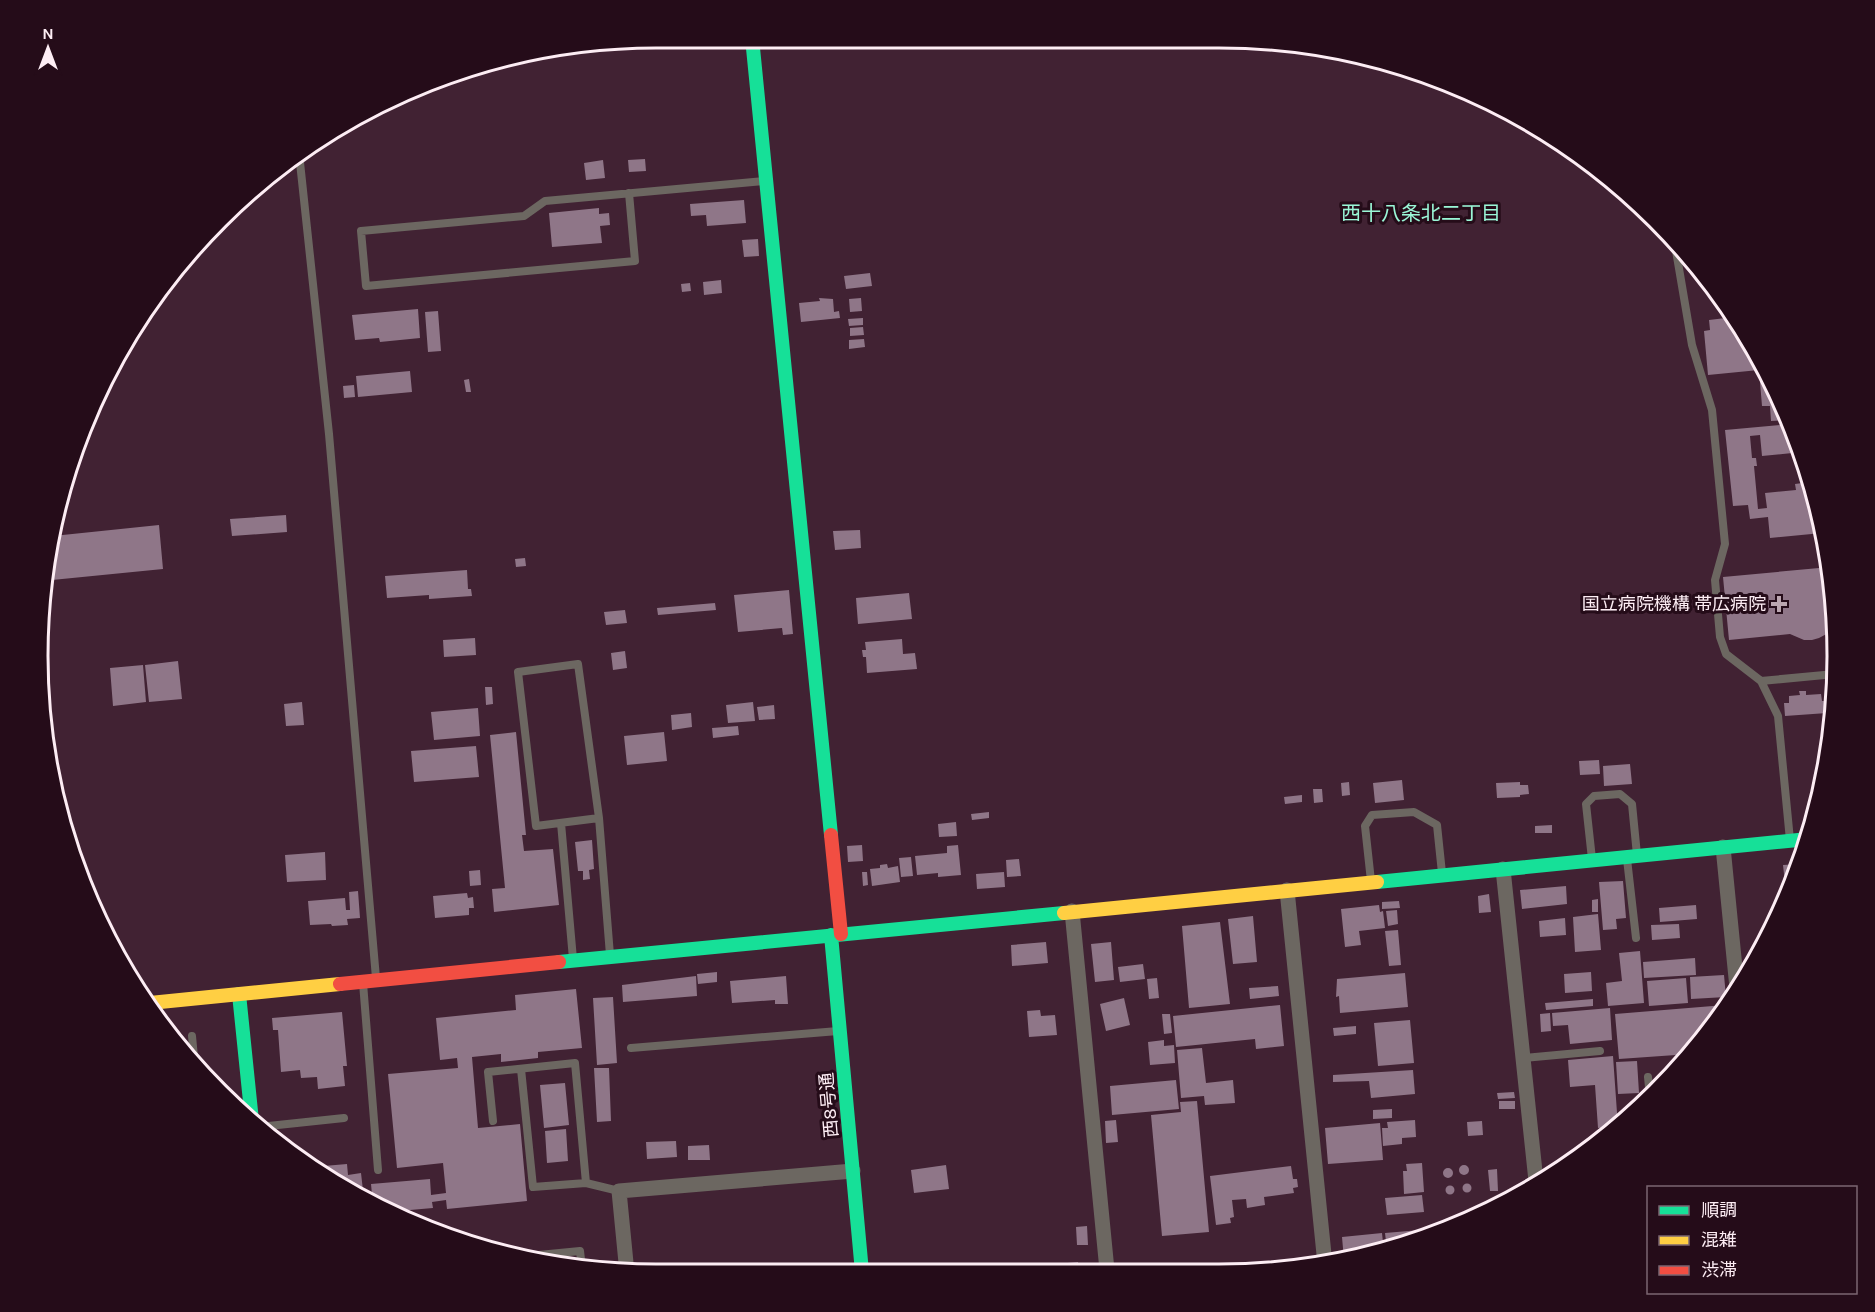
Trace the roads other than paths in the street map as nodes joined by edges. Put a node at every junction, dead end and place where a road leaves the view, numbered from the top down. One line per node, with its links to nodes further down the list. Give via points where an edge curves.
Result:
1 (753, 48): 3 (street, 西8号通)
2 (300, 163): 25 (lane, via 329,434)
3 (766, 181): 4 (lane); 20 (street, 西8号通)
4 (629, 194): 4 (lane, via 635,261 366,285 361,231 524,216 545,201)
5 (1677, 256): 7 (lane, via 1692,345 1712,410 1725,544 1715,580 1720,637 1726,654)
6 (1827, 675): 7 (lane)
7 (1761, 681): 11 (lane, via 1778,716)
8 (599, 818): 9 (lane); 9 (lane, via 578,664 518,672 536,826); 22 (lane)
9 (561, 823): 23 (lane)
10 (1798, 840): 11 (street)
11 (1790, 841): 12 (street)
12 (1723, 848): 13 (street); 24 (street)
13 (1632, 857): 14 (street); 14 (lane, via 1632,804 1620,794 1602,795 1594,796 1586,804); 21 (lane)
14 (1592, 860): 15 (street)
15 (1503, 869): 16 (street); 33 (street)
16 (1442, 875): 17 (street); 17 (lane, via 1437,825 1414,812 1372,815 1365,826)
17 (1372, 882): 18 (street)
18 (1287, 890): 19 (street); 47 (street)
19 (1072, 911): 20 (street); 51 (street)
20 (836, 934): 22 (street); 28 (street, 西8号通)
21 (1636, 938)
22 (610, 957): 23 (street)
23 (573, 960): 25 (street)
24 (1736, 976)
25 (369, 980): 26 (street); 41 (lane)
26 (239, 994): 27 (street); 37 (street)
27 (156, 1002)
28 (840, 1030): 30 (lane); 42 (street, 西8号通)
29 (192, 1036): 31 (lane)
30 (631, 1048)
31 (193, 1050)
32 (1600, 1051): 33 (lane)
33 (1523, 1059): 43 (street)
34 (521, 1069): 39 (lane, via 488,1072); 44 (lane, via 533,1187); 44 (lane, via 575,1063)
35 (1648, 1077): 36 (lane)
36 (1649, 1086)
37 (249, 1107)
38 (344, 1118): 40 (lane)
39 (493, 1121)
40 (271, 1126)
41 (378, 1170)
42 (853, 1171): 45 (street); 50 (street, 西8号通)
43 (1538, 1173)
44 (586, 1183): 45 (lane)
45 (619, 1191): 49 (street)
46 (549, 1254): 48 (lane, via 580,1251)
47 (1324, 1254)
48 (581, 1259)
49 (626, 1263)
50 (861, 1264)
51 (1106, 1264)

